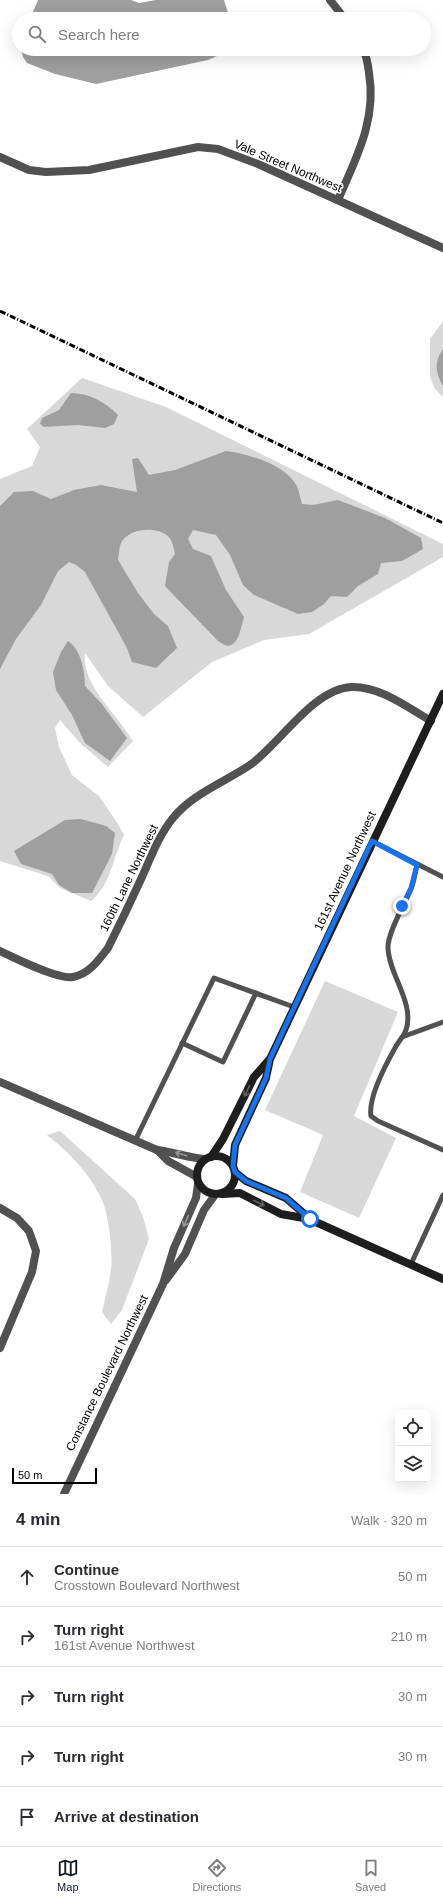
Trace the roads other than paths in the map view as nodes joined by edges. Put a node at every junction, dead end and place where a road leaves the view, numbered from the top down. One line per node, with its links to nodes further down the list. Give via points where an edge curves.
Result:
1 (330, 0): 2 (street)
2 (339, 12)
3 (366, 56): 5 (street, via 372,87 370,121)
4 (0, 157): 5 (street, Vale Street Northwest, via 29,170 46,172 89,170 198,147 218,149)
5 (338, 200): 6 (street, Vale Street Northwest)
6 (443, 248)
7 (443, 694): 8 (main road, 161st Avenue Northwest)
8 (431, 721): 9 (main road, 161st Avenue Northwest); 12 (street, 160th Lane Northwest, via 386,696 367,689 350,687 335,691 307,710 268,750 191,801 174,817 157,844 108,948 98,962 85,973 72,978 52,973)
9 (372, 841): 10 (lane); 14 (main road, 161st Avenue Northwest)
10 (417, 865): 11 (lane); 16 (lane, via 388,948 396,981 406,1002 406,1030)
11 (443, 877)
12 (0, 951)
13 (256, 993): 14 (lane); 17 (lane, via 214,978); 17 (lane, via 223,1062)
14 (294, 1007): 18 (main road, 161st Avenue Northwest)
15 (443, 1022): 16 (lane)
16 (402, 1037): 22 (lane, via 379,1082 370,1108 371,1116)
17 (182, 1043): 20 (lane)
18 (270, 1059): 23 (main road, 161st Avenue Northwest, one-way to 23, via 254,1077 224,1139); 24 (main road, 161st Avenue Northwest, via 266,1078 235,1145)
19 (0, 1082): 20 (street)
20 (134, 1141): 21 (street)
21 (157, 1150): 23 (street, one-way to 21, via 195,1158); 25 (street)
22 (443, 1150)
23 (208, 1158): 24 (main road, via 223,1157); 25 (main road, via 197,1170)
24 (234, 1169): 26 (main road, via 233,1185 229,1190); 29 (main road, via 246,1181 286,1198)
25 (197, 1181): 26 (main road, via 208,1194); 32 (street, Constance Boulevard Northwest, one-way to 32, via 196,1198 174,1248)
26 (219, 1194): 29 (main road, one-way to 29, via 240,1193 282,1214); 32 (street, Constance Boulevard Northwest, via 204,1210 186,1254)
27 (443, 1195): 30 (lane)
28 (0, 1208): 33 (street, via 17,1218 29,1231 36,1251 32,1272)
29 (310, 1219): 30 (main road)
30 (411, 1264): 31 (main road)
31 (443, 1279)
32 (163, 1284): 34 (street, Constance Boulevard Northwest)
33 (0, 1348)
34 (64, 1494)

